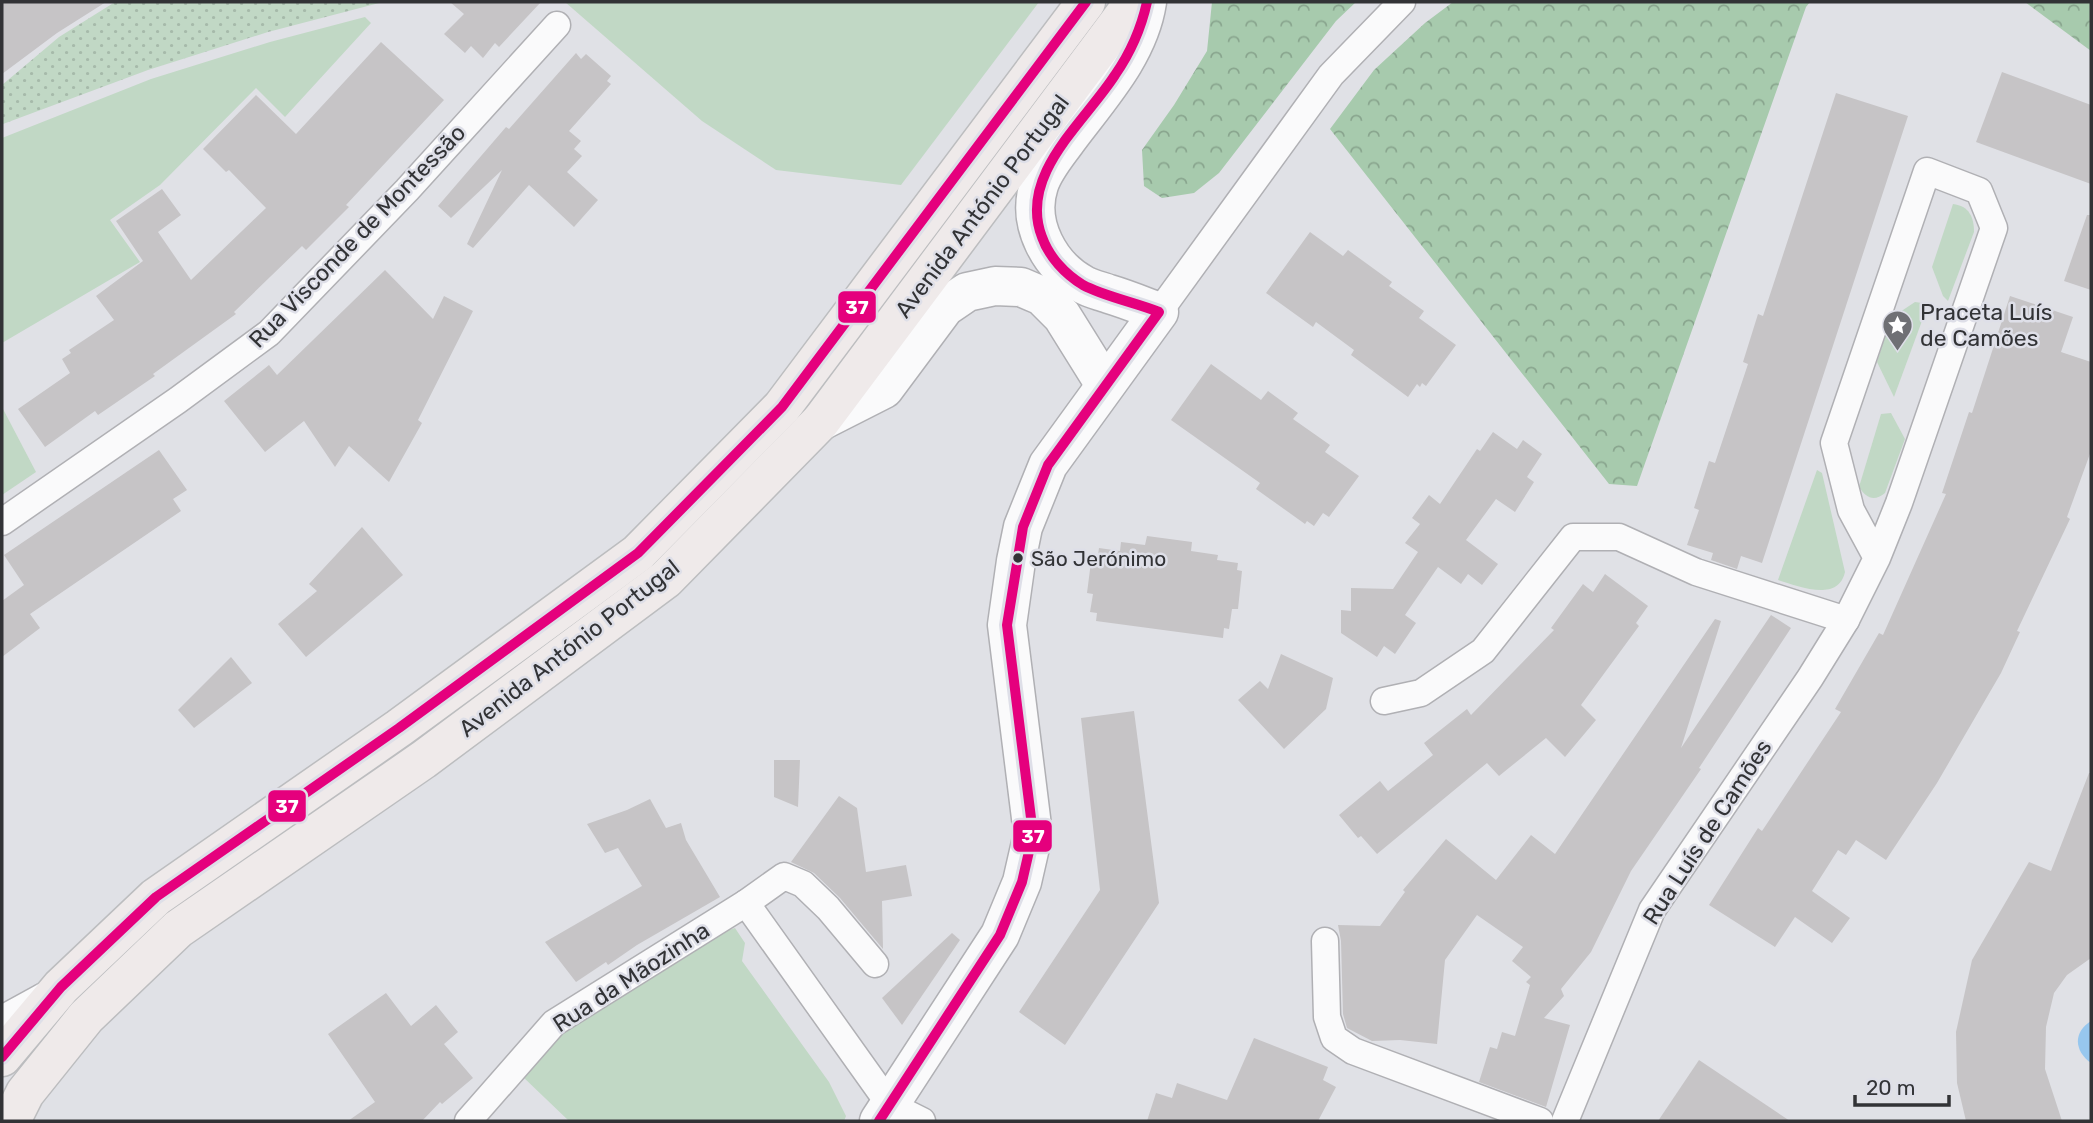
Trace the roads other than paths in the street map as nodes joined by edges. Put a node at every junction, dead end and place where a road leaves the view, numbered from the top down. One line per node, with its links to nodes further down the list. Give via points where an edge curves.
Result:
1 (1086, 2): 16 (main road, Avenida António Portugal, via 782,407 638,553 399,728 156,897)
2 (1135, 2): 8 (main road, Avenida António Portugal)
3 (1147, 2): 6 (street, via 1128,55 1050,164 1036,205 1039,232 1064,272 1085,286)
4 (1402, 2): 6 (street, via 1331,75)
5 (557, 25): 9 (street, Rua Visconde de Montessão, via 269,333)
6 (1159, 312): 7 (street)
7 (1105, 385): 8 (street, via 1062,316 1042,296 1021,287 995,286 967,292 945,307 884,389); 19 (street, via 1048,465 1023,527 1016,561 1007,625 1033,834 1022,882 1000,935)
8 (821, 421): 20 (main road, Avenida António Portugal, via 666,579 423,760 178,929 86,1017 25,1093)
9 (2, 522)
10 (1877, 558): 10 (street, Rua Luís de Camões, via 1994,228 1979,191 1927,171 1834,443 1851,510); 11 (street, Rua Luís de Camões)
11 (1846, 620): 12 (street, via 1696,572 1619,537 1573,537 1483,651 1421,693); 23 (street, Rua Luís de Camões, via 1651,910)
12 (1384, 701)
13 (746, 903): 15 (street, Rua da Mãozinha, via 784,876 803,884); 19 (street); 21 (street, Rua da Mãozinha, via 554,1023)
14 (1325, 941): 22 (street, via 1327,1017 1334,1038 1353,1051)
15 (875, 964)
16 (61, 987): 17 (street); 18 (main road, Avenida António Portugal)
17 (2, 1019)
18 (2, 1057)
19 (897, 1116)
20 (11, 1121)
21 (468, 1121)
22 (1540, 1121)
23 (1565, 1121)

